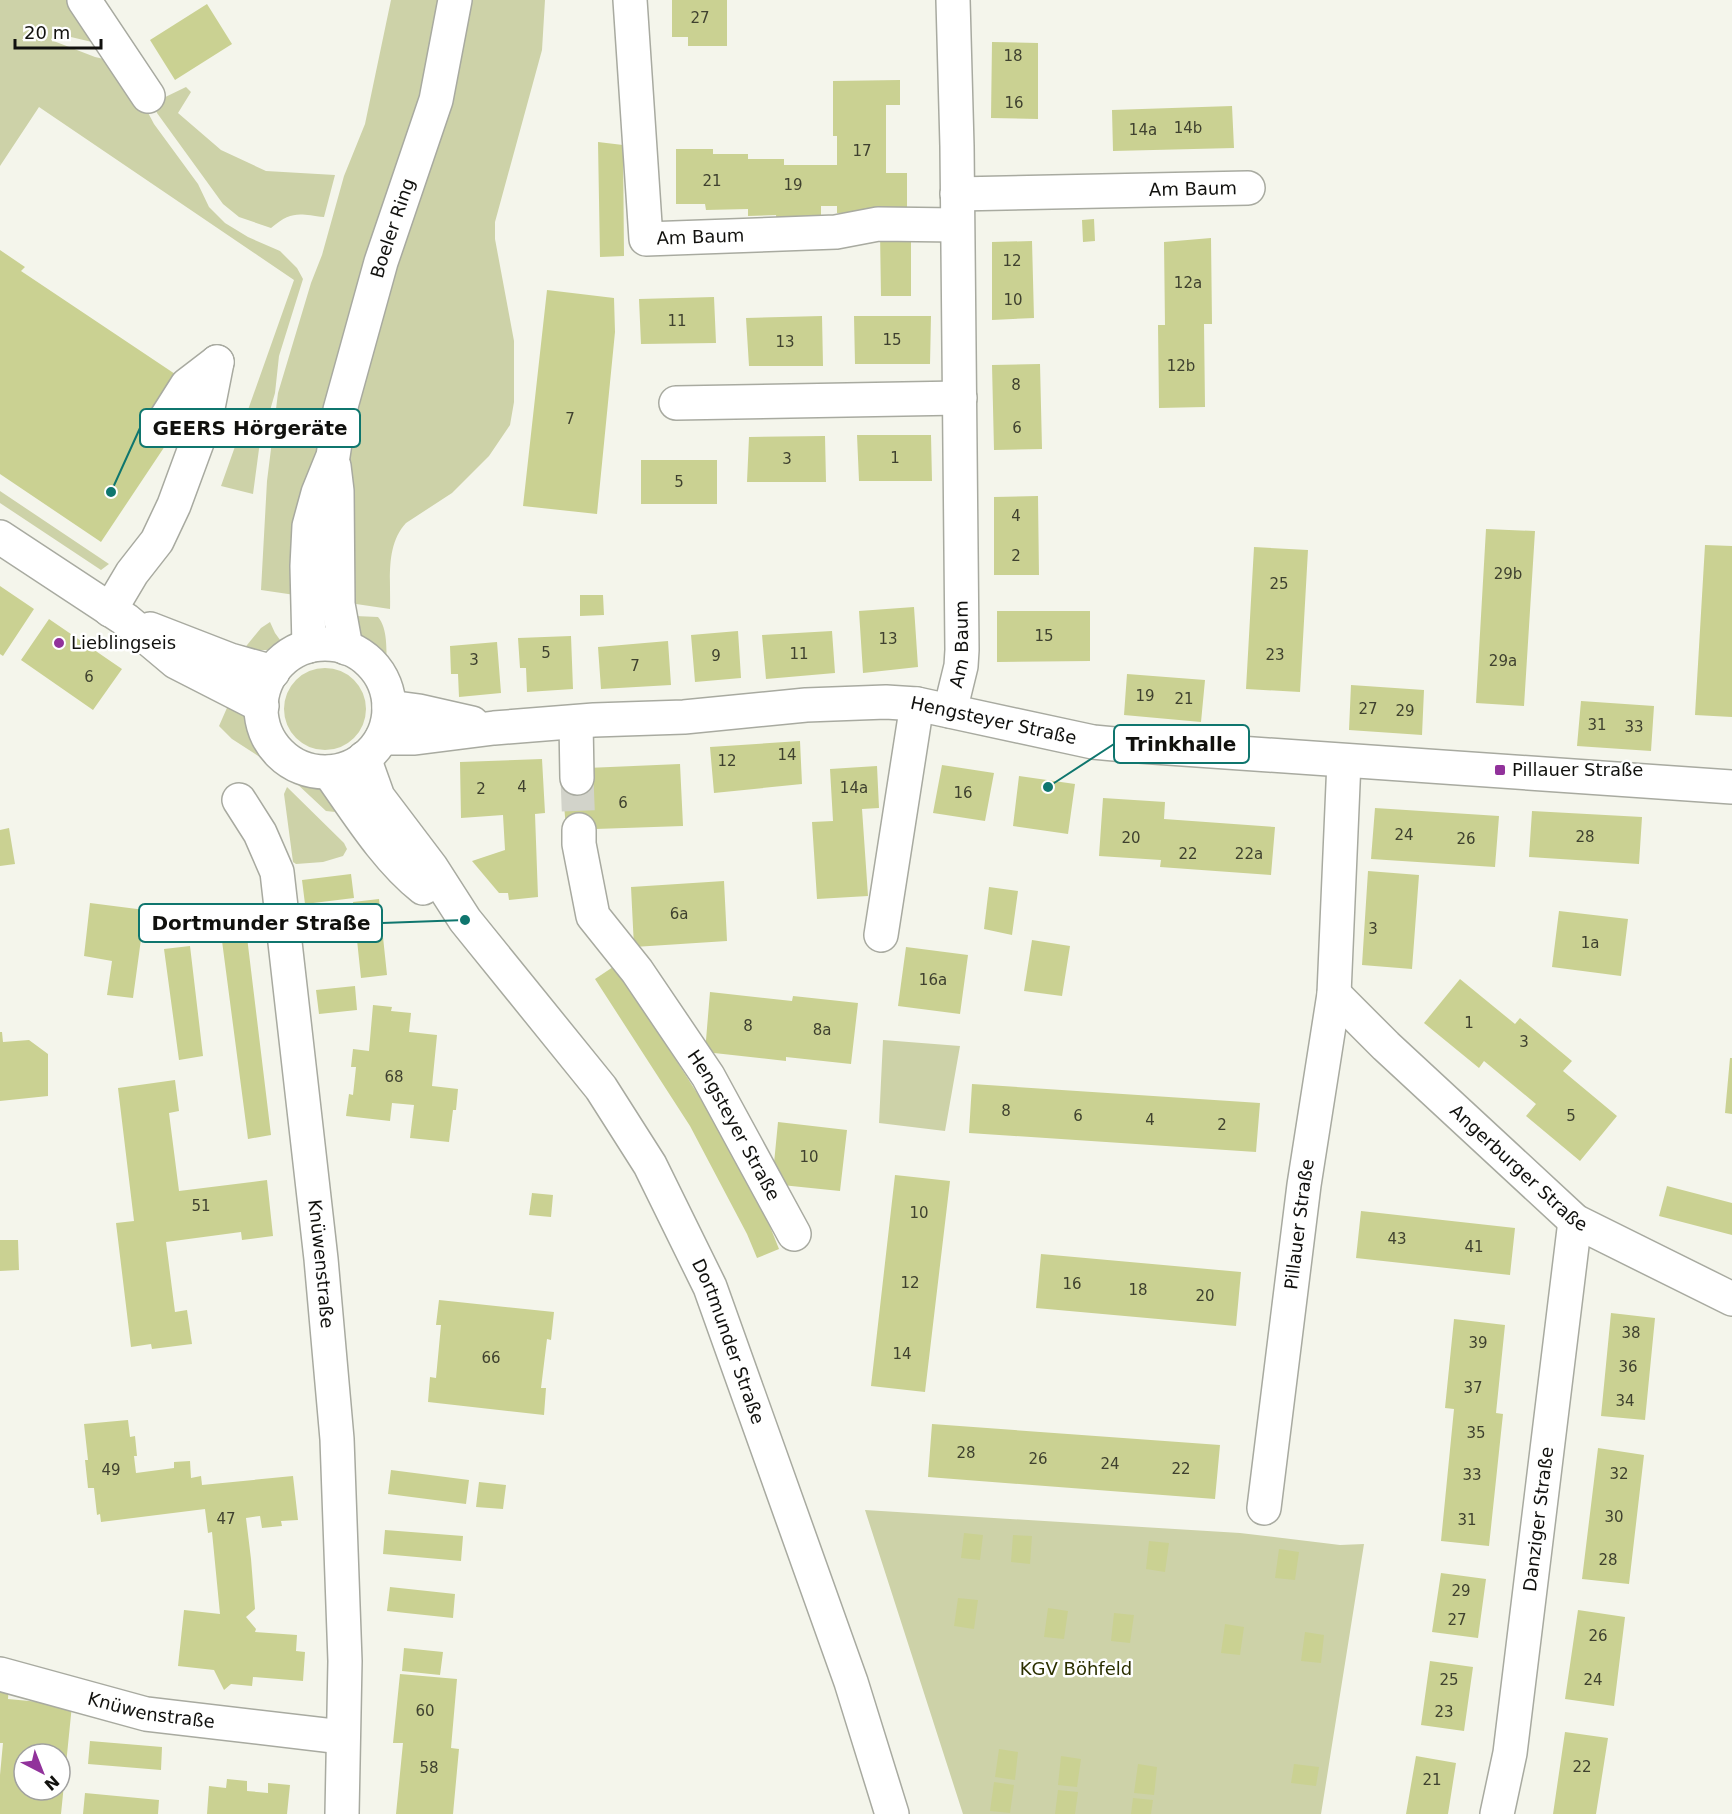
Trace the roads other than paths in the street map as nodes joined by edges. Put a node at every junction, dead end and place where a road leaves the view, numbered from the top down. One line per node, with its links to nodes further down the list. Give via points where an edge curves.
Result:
1 (84, 0): 5 (street)
2 (455, 0): 11 (street, Boeler Ring, via 436,100 375,283 340,410)
3 (630, 0): 7 (street, Am Baum, via 646,239 836,232)
4 (953, 0): 7 (street, Am Baum)
5 (148, 96)
6 (1248, 188): 7 (street, Am Baum)
7 (957, 209): 8 (street, Am Baum)
8 (960, 398): 9 (street); 19 (street, Am Baum, via 962,650)
9 (676, 404)
10 (161, 426): 13 (street, via 187,385 217,362 206,418 179,495 157,541 132,573)
11 (333, 456): 14 (street, Boeler Ring, via 309,526); 15 (street, Boeler Ring, via 338,604)
12 (0, 537): 13 (street)
13 (118, 615): 16 (street, via 230,660); 18 (street, via 176,662)
14 (309, 646): 15 (street, via 328,644); 16 (street, via 291,654)
15 (346, 648): 21 (street, via 360,654 379,674 386,690)
16 (273, 672): 18 (street)
17 (917, 704): 19 (street, Hengsteyer Straße); 20 (street, Hengsteyer Straße, via 806,705); 29 (street)
18 (262, 706): 23 (street, via 264,727 279,752 301,767)
19 (950, 711): 22 (street, Hengsteyer Straße, via 1093,742)
20 (576, 722): 21 (street, Hengsteyer Straße, via 415,738); 24 (street)
21 (378, 734): 23 (street, via 352,766); 28 (street, Dortmunder Straße, via 378,797)
22 (1344, 761): 25 (street, Hengsteyer Straße); 30 (street, Pillauer Straße)
23 (329, 772): 28 (street, Dortmunder Straße, via 414,881)
24 (578, 778)
25 (1732, 787)
26 (239, 800): 36 (street, Knüwenstraße, via 260,833 277,872 310,1161 337,1439 345,1661)
27 (579, 830): 32 (street, Hengsteyer Straße, via 593,916 637,971 708,1076)
28 (465, 920): 38 (street, Dortmunder Straße, via 601,1088 650,1166 710,1287 851,1682)
29 (881, 935)
30 (1334, 994): 31 (street, Angerburger Straße); 34 (street, Pillauer Straße, via 1304,1185)
31 (1575, 1221): 33 (street, Angerburger Straße); 39 (street, Danziger Straße, via 1510,1753)
32 (794, 1234)
33 (1732, 1299)
34 (1264, 1508)
35 (0, 1674): 36 (street, Knüwenstraße, via 146,1714)
36 (342, 1737): 37 (street, Knüwenstraße)
37 (342, 1814)
38 (892, 1814)
39 (1497, 1814)

